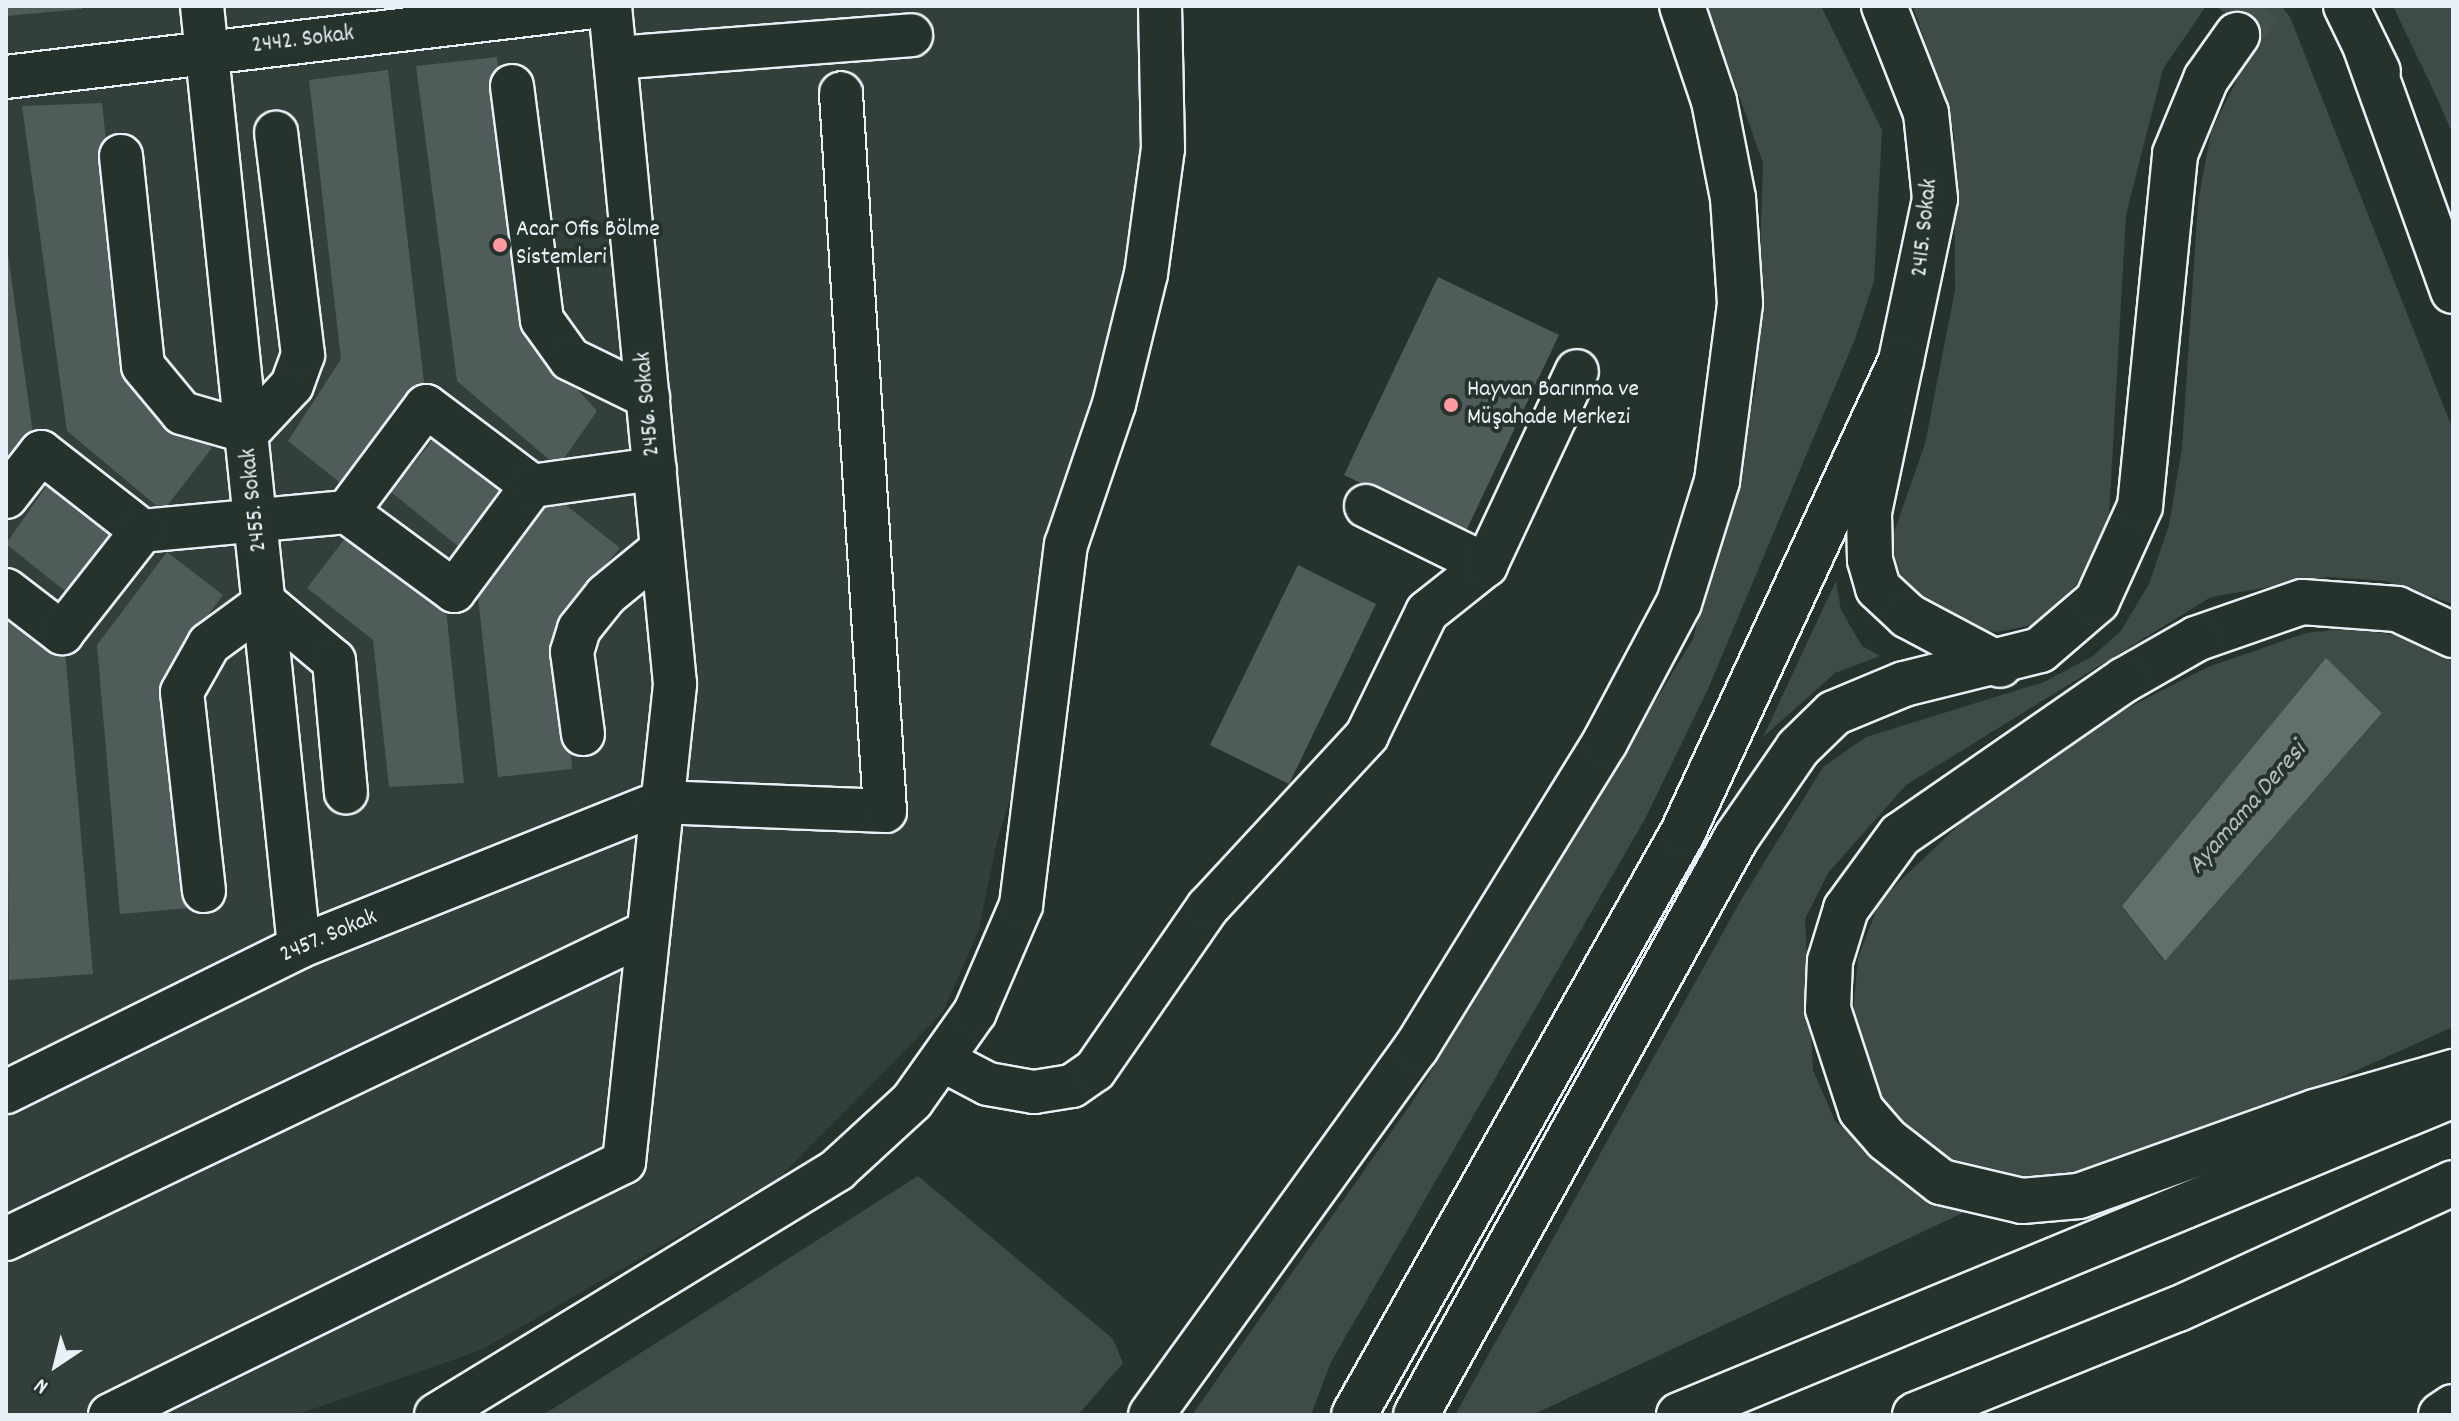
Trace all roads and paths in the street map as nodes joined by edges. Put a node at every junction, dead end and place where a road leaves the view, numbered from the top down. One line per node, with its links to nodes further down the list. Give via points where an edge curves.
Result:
1 (202, 6): 11 (street, 2455. Sokak)
2 (601, 6): 11 (street, 2442. Sokak)
3 (610, 6): 12 (street, 2456. Sokak)
4 (1160, 6): 43 (street, via 1163,149 1146,274 1118,393 1066,545 1021,905)
5 (1682, 6): 52 (main road, via 1714,101 1733,198 1740,303 1717,481 1679,603 1605,742 1416,1048)
6 (1884, 6): 20 (main road, 2415. Sokak, via 1926,113 1935,199)
7 (2346, 6): 10 (main road)
8 (911, 35): 12 (street)
9 (2237, 35): 36 (main road, via 2206,79 2175,154 2140,506 2097,601 2073,629)
10 (2366, 48): 18 (main road); 19 (main road)
11 (207, 53): 13 (street, 2442. Sokak); 23 (street, 2455. Sokak)
12 (615, 58): 22 (street, 2456. Sokak)
13 (6, 77)
14 (512, 86): 22 (street, via 542,320 570,359)
15 (841, 93): 39 (street, via 885,811)
16 (276, 133): 23 (street, via 303,355 292,385)
17 (121, 156): 23 (street, via 143,366 182,413)
18 (2453, 219)
19 (2453, 291)
20 (1901, 361): 36 (main road, via 1869,513 1878,588 1908,616); 53 (main road, via 1683,832)
21 (1577, 371): 32 (street)
22 (648, 397): 24 (street, 2456. Sokak)
23 (248, 432): 29 (street, 2455. Sokak)
24 (655, 469): 25 (street); 31 (street, 2456. Sokak)
25 (532, 486): 28 (street, via 454,591); 28 (street, via 426,406)
26 (6, 497): 30 (street, via 41,452)
27 (1366, 506): 32 (street)
28 (347, 512): 29 (street)
29 (257, 518): 30 (street); 34 (street, 2455. Sokak)
30 (142, 531): 33 (street, via 62,633)
31 (662, 549): 37 (street, via 606,595 579,629 572,652); 39 (street, 2456. Sokak, via 675,684)
32 (1486, 565): 43 (street, via 1427,612 1367,735 1208,907 1095,1070 1072,1086 1034,1092 988,1084)
33 (6, 590)
34 (265, 603): 38 (street, via 334,661); 40 (street, via 209,644 182,692); 42 (street, 2455. Sokak)
35 (2453, 635): 44 (main road, via 2397,609 2302,602 2196,639 2124,680 1900,835 1846,909 1830,961 1828,1009 1861,1110 1886,1139 1941,1182 2022,1201 2079,1196 2315,1112)
36 (2000, 665): 54 (main road, via 1904,684 1834,713 1798,748 1729,851)
37 (583, 734)
38 (346, 792)
39 (661, 802): 41 (street, 2456. Sokak); 42 (street, 2457. Sokak)
40 (204, 891)
41 (648, 932): 48 (street); 50 (street, 2456. Sokak, via 624,1162)
42 (299, 947): 45 (street, 2457. Sokak)
43 (946, 1062): 51 (street, via 837,1170)
44 (2453, 1072)
45 (6, 1092)
46 (2453, 1095): 55 (main road)
47 (2453, 1183): 56 (main road, via 2178,1309)
48 (6, 1239)
49 (2453, 1407): 57 (main road)
50 (110, 1415)
51 (436, 1415)
52 (1151, 1415)
53 (1354, 1415)
54 (1416, 1415)
55 (1679, 1415)
56 (1915, 1415)
57 (2441, 1415)

